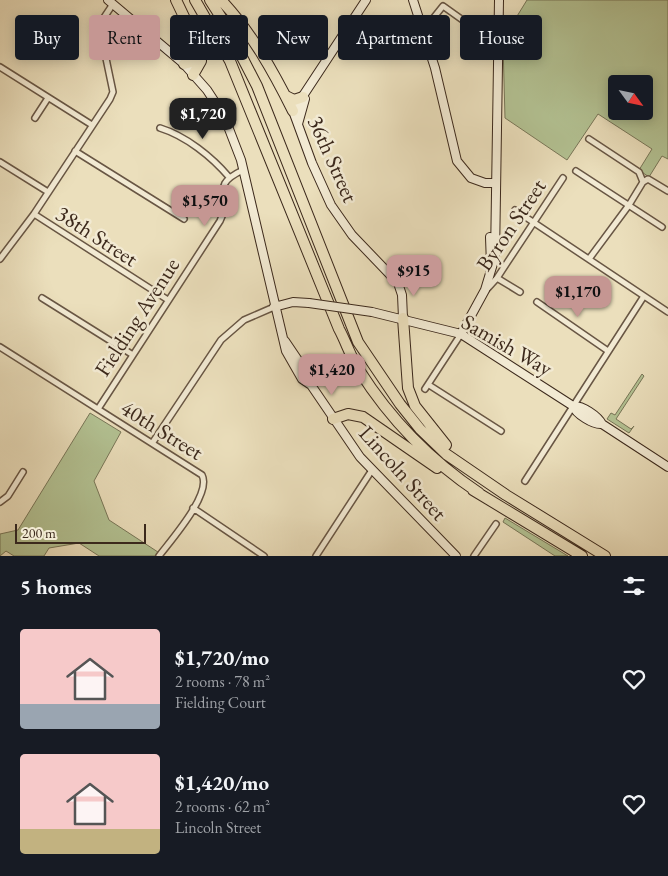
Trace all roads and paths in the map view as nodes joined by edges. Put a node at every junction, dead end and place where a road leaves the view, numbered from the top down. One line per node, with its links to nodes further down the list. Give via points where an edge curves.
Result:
1 (176, 0): 10 (highway)
2 (194, 0): 71 (highway, via 230,61 358,369 385,407 419,444 439,464)
3 (210, 0): 72 (highway, via 257,86 358,342 420,429 446,454)
4 (221, 0): 21 (highway, via 250,34)
5 (366, 0): 20 (main road)
6 (413, 0): 11 (main road)
7 (495, 0): 37 (main road)
8 (499, 0): 37 (main road)
9 (111, 2): 17 (main road); 27 (street, via 99,25 113,92)
10 (183, 15)
11 (418, 15)
12 (435, 15): 13 (street, via 443,6)
13 (460, 19)
14 (198, 60): 17 (highway)
15 (200, 60): 19 (highway)
16 (431, 60): 37 (main road, via 456,161 472,178)
17 (184, 64): 19 (main road)
18 (1, 69): 23 (street)
19 (193, 75): 32 (main road, via 224,116)
20 (312, 84): 22 (main road); 26 (main road)
21 (286, 96): 22 (highway, via 294,100); 24 (highway)
22 (303, 97): 24 (main road)
23 (48, 98): 25 (street); 27 (street)
24 (293, 111): 26 (main road, 36th Street)
25 (36, 118)
26 (298, 124): 57 (main road, 36th Street, via 331,205 352,235 398,282)
27 (92, 125): 30 (street)
28 (160, 128): 34 (street, via 199,150)
29 (589, 139): 36 (street)
30 (75, 151): 39 (street); 43 (street)
31 (0, 162): 39 (street, 38th Street)
32 (243, 170): 34 (street); 55 (main road)
33 (576, 172): 40 (street)
34 (229, 177): 53 (street, Fielding Avenue, via 222,186 226,206 224,215)
35 (562, 178): 44 (street, Byron Street)
36 (646, 180): 38 (street); 40 (street)
37 (494, 184): 49 (main road, via 495,257)
38 (668, 191)
39 (48, 192): 42 (street)
40 (629, 205): 45 (street); 47 (street)
41 (515, 210): 44 (street)
42 (34, 214): 46 (street); 53 (street, 38th Street)
43 (184, 220)
44 (534, 223): 47 (street); 48 (street, Byron Street)
45 (662, 226)
46 (0, 259)
47 (589, 259): 51 (street)
48 (497, 278): 49 (street, Byron Street); 50 (street)
49 (485, 290): 58 (main road)
50 (520, 292)
51 (644, 296): 56 (street); 60 (street)
52 (42, 298): 61 (street)
53 (168, 300): 61 (street, Fielding Avenue)
54 (537, 302): 60 (street)
55 (274, 306): 57 (main road, Samish Way, bridge, via 309,303); 64 (main road, Lincoln Street, via 293,364); 66 (street, via 244,320 221,340)
56 (668, 312)
57 (404, 318): 58 (main road, Samish Way); 72 (highway, via 406,379 415,406 447,446)
58 (461, 334): 62 (main road, Samish Way); 65 (street, via 427,387)
59 (0, 347): 63 (street, 40th Street)
60 (608, 351): 62 (street)
61 (132, 356): 63 (street, Fielding Avenue)
62 (573, 406): 67 (main road, Samish Way, via 575,411 596,425 602,424); 70 (street)
63 (98, 409): 66 (street, 40th Street)
64 (333, 419): 68 (main road, Lincoln Street); 71 (highway, via 348,414 363,418)
65 (501, 431)
66 (153, 442): 74 (street, 40th Street, via 198,470 204,478 203,492)
67 (668, 467)
68 (372, 470): 78 (street); 79 (main road, Lincoln Street)
69 (23, 472): 73 (street, via 8,496)
70 (525, 481)
71 (479, 493): 81 (highway)
72 (506, 495): 82 (highway)
73 (0, 502)
74 (193, 508): 76 (street); 77 (street)
75 (496, 524): 80 (street)
76 (159, 556)
77 (264, 556)
78 (316, 556)
79 (456, 556)
80 (474, 556)
81 (582, 556)
82 (605, 556)

